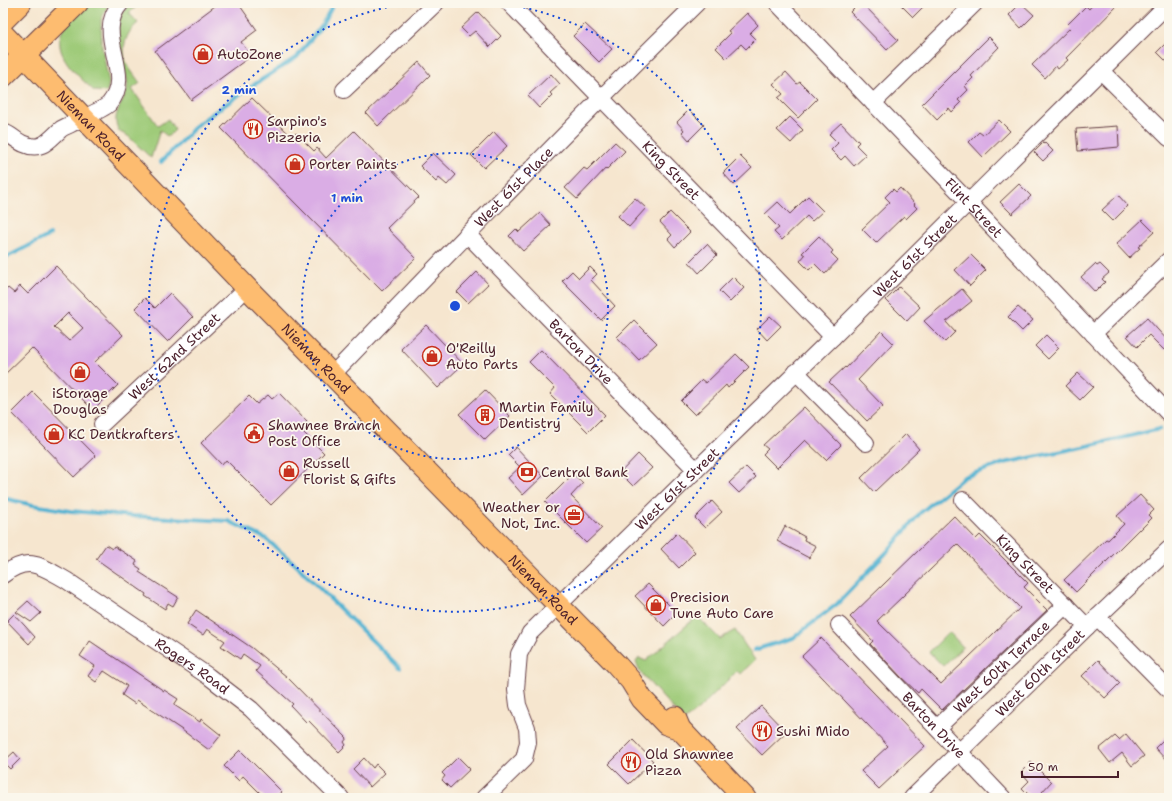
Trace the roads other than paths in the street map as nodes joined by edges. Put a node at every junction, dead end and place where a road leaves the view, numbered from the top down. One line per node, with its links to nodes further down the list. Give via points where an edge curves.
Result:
1 (20, 3): 10 (highway)
2 (76, 3): 12 (highway)
3 (121, 3): 18 (street, via 114,11 110,26 119,86 108,104)
4 (436, 3): 15 (street)
5 (509, 3): 16 (street, King Street)
6 (697, 3): 16 (street, West 61st Place)
7 (777, 3): 17 (street, Flint Street)
8 (975, 3): 17 (street)
9 (1169, 3): 13 (street, West 61st Street)
10 (3, 20)
11 (3, 34): 12 (main road, Nieman Road)
12 (24, 55): 14 (highway); 18 (main road, Nieman Road)
13 (1101, 71): 20 (street); 21 (street, West 61st Street)
14 (3, 76)
15 (344, 90)
16 (600, 97): 22 (street, West 61st Place); 26 (street, King Street)
17 (873, 103): 21 (street, Flint Street)
18 (84, 118): 19 (street, via 61,129 41,146 24,145); 24 (main road, Nieman Road)
19 (3, 132)
20 (1169, 138)
21 (968, 202): 25 (street, Flint Street); 26 (street, West 61st Street)
22 (467, 234): 28 (street, West 61st Place); 32 (street, Barton Drive)
23 (1169, 260): 25 (street)
24 (247, 288): 28 (main road, Nieman Road); 30 (street, West 62nd Street)
25 (1093, 334): 29 (street, Flint Street)
26 (833, 337): 27 (street, West 61st Street)
27 (796, 372): 31 (street); 32 (street, West 61st Street)
28 (333, 374): 37 (main road, Nieman Road)
29 (1169, 414)
30 (102, 424)
31 (866, 443)
32 (696, 470): 37 (street, West 61st Street)
33 (963, 500): 36 (street, King Street)
34 (1169, 549): 38 (street, West 60th Street)
35 (3, 575): 43 (street, Rogers Road, via 12,568 33,564 66,580 208,676 251,709)
36 (1066, 605): 38 (street, King Street); 41 (street, West 60th Terrace)
37 (558, 606): 44 (street, via 530,633 519,654 516,689 518,705 527,728 528,742 524,759); 45 (main road, Nieman Road, via 631,681 642,699 666,724 680,729)
38 (1092, 622): 40 (street, King Street); 42 (street, West 60th Street)
39 (839, 625): 41 (street, Barton Drive)
40 (1169, 690)
41 (937, 728): 42 (street, Barton Drive)
42 (959, 752): 46 (street, West 60th Street); 47 (street, Barton Drive)
43 (341, 798)
44 (484, 798)
45 (745, 798)
46 (912, 798)
47 (1004, 798)

